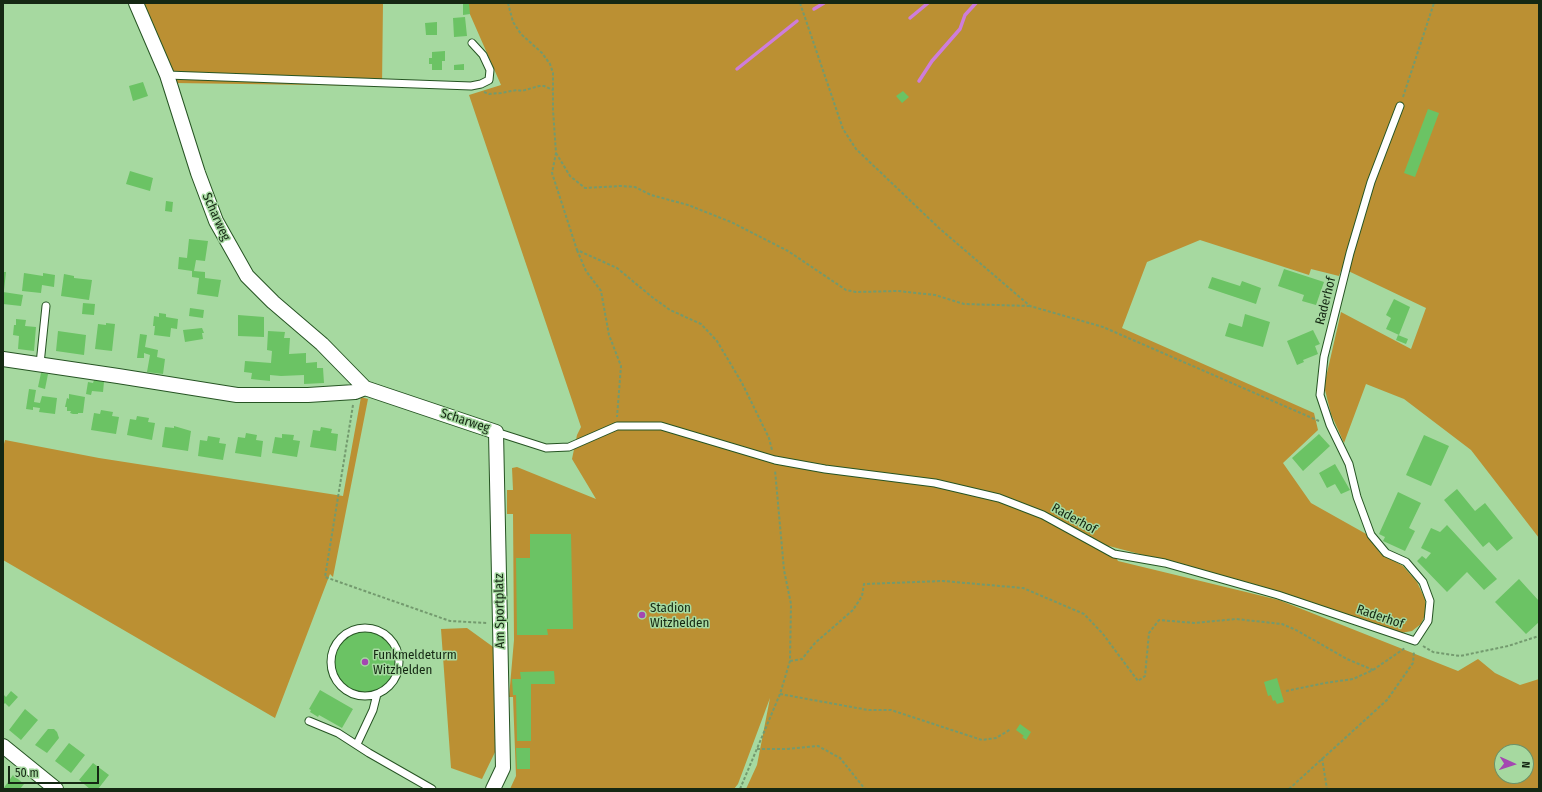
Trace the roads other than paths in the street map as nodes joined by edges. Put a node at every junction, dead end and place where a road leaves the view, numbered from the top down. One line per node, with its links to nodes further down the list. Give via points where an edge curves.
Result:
1 (136, 3): 3 (street, Scharweg)
2 (472, 42): 3 (lane, via 483,55 490,70 489,80 481,84)
3 (167, 75): 8 (street, Scharweg, via 216,221 247,276 322,344)
4 (1400, 106): 9 (lane, Raderhof, via 1371,182 1350,253 1324,357 1320,395 1330,425 1350,464 1357,497 1371,535 1386,553 1406,562 1423,582 1430,601 1428,621 1415,641 1278,594 1165,563 1114,554 1043,515 999,498 935,483 774,460 661,426 617,426 569,447 546,448)
5 (46, 306): 7 (lane)
6 (3, 359): 7 (street, Scharweg)
7 (40, 364): 8 (street, Scharweg, via 237,395 308,395)
8 (360, 390): 9 (street, Scharweg)
9 (496, 432): 16 (street, Am Sportplatz, via 503,768)
10 (377, 694): 10 (lane, via 391,685 395,678 399,662 397,650 391,639 378,630 370,628 346,633 335,645 331,661 333,674 339,684 353,694); 12 (lane, via 373,710)
11 (309, 721): 12 (lane)
12 (357, 744): 15 (lane)
13 (3, 746): 14 (street)
14 (56, 789)
15 (432, 789)
16 (493, 789)

